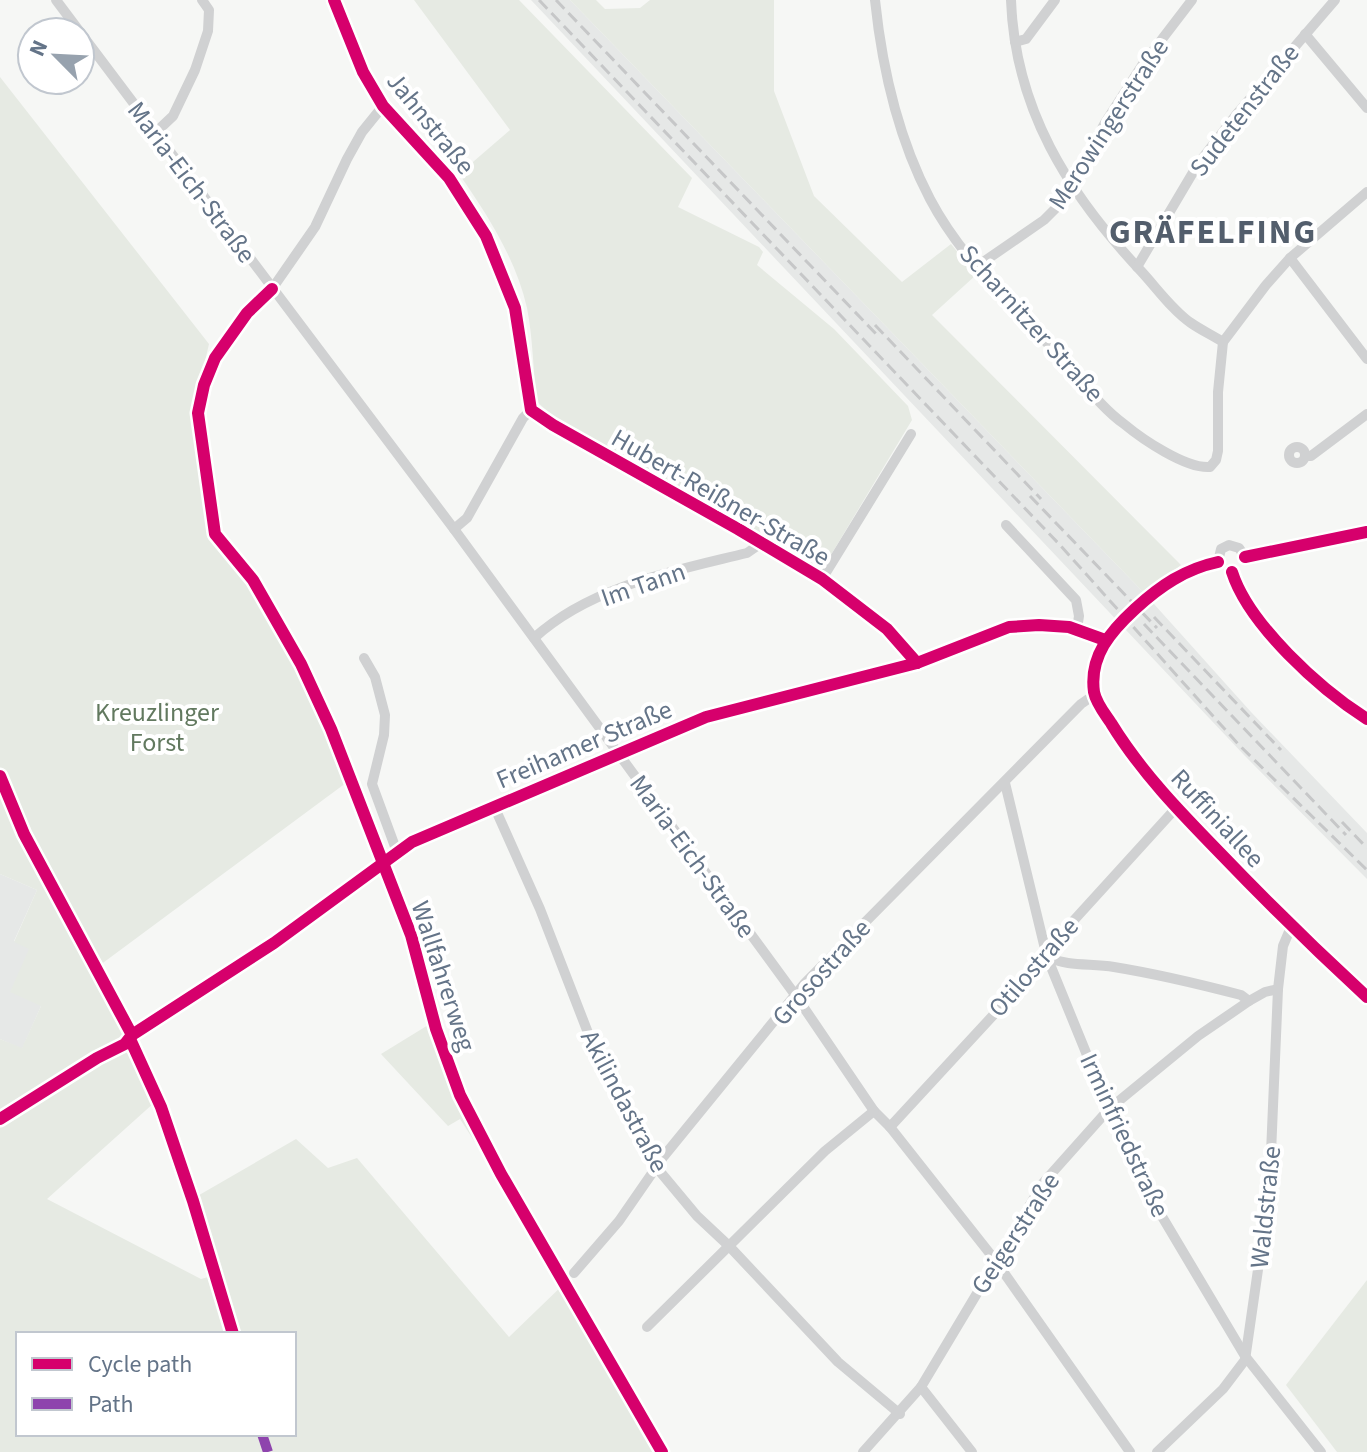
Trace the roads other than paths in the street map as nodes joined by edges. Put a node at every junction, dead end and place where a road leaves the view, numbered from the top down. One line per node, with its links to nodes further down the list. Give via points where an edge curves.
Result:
1 (202, 0): 13 (street, via 209,10 208,31 195,70 173,116)
2 (334, 0): 11 (street, Jahnstraße)
3 (875, 0): 17 (street, Scharnitzer Straße, via 879,39 910,154 930,200)
4 (1011, 0): 9 (street)
5 (1055, 0): 9 (street, via 1026,39)
6 (1192, 0): 14 (street, Merowingerstraße, via 1143,64)
7 (1335, 0): 8 (street, Sudetenstraße)
8 (1305, 34): 12 (street); 18 (street, Sudetenstraße, via 1198,164)
9 (1015, 42): 14 (street, via 1044,137)
10 (96, 54): 13 (street, Maria-Eich-Straße)
11 (383, 106): 19 (street, via 362,132 315,227); 22 (street, Jahnstraße, via 459,192 486,236 515,308)
12 (1367, 108)
13 (155, 133): 19 (street, Maria-Eich-Straße)
14 (1071, 186): 17 (street, Merowingerstraße, via 1044,220); 18 (street)
15 (1367, 192): 16 (street)
16 (1290, 258): 20 (street); 21 (street)
17 (976, 267): 20 (street, Scharnitzer Straße, via 1121,423 1200,468 1210,467 1218,451)
18 (1137, 267): 20 (street, via 1189,322)
19 (272, 289): 27 (street, Maria-Eich-Straße)
20 (1223, 342)
21 (1367, 359)
22 (531, 410): 27 (street, via 467,518); 29 (street, Hubert-Reißner-Straße)
23 (1367, 414): 25 (street)
24 (911, 434): 33 (street, Hubert-Reißner-Straße)
25 (1305, 456)
26 (1006, 525): 34 (street, via 1076,600)
27 (454, 529): 35 (street, Maria-Eich-Straße)
28 (1366, 534): 30 (street)
29 (760, 544): 33 (street, Hubert-Reißner-Straße); 35 (street, Im Tann, via 747,553 651,577 605,595 555,618)
30 (1245, 557): 31 (street, via 1229,545 1221,549); 32 (street)
31 (1218, 562): 32 (street); 36 (street, via 1178,575)
32 (1232, 572): 40 (street, via 1243,600 1295,660)
33 (822, 579): 38 (street, Hubert-Reißner-Straße, via 887,629)
34 (1077, 629): 36 (street, Freihamer Straße); 38 (street, Freihamer Straße, via 1009,627)
35 (534, 638): 41 (street, Maria-Eich-Straße)
36 (1105, 640): 39 (street, via 1093,673)
37 (364, 658): 45 (street, via 385,715 372,784)
38 (917, 663): 41 (street, Freihamer Straße, via 706,717)
39 (1094, 695): 42 (street, Grosostraße); 44 (street, Ruffiniallee, via 1125,745)
40 (1367, 719)
41 (618, 753): 43 (street, Freihamer Straße); 49 (street, Maria-Eich-Straße)
42 (1005, 783): 47 (street, Irminfriedstraße); 49 (street, Grosostraße)
43 (494, 806): 45 (street, Freihamer Straße); 56 (street, Akilindastraße, via 597,1056)
44 (1176, 808): 46 (street, Ruffiniallee); 47 (street, Otilostraße, via 1055,941)
45 (397, 852): 52 (street, Freihamer Straße, via 274,943)
46 (1291, 927): 48 (street, Waldstraße); 50 (street, Ruffiniallee)
47 (1047, 957): 51 (street, via 1176,978); 53 (street, Irminfriedstraße); 55 (street, Otilostraße)
48 (1278, 989): 51 (street, Geigerstraße); 61 (street, Waldstraße, via 1271,1153)
49 (796, 996): 54 (street, Maria-Eich-Straße); 56 (street, Grosostraße)
50 (1367, 997)
51 (1249, 1001): 53 (street, Geigerstraße)
52 (132, 1035)
53 (1109, 1109): 58 (street, Geigerstraße, via 1043,1183); 61 (street, Irminfriedstraße, via 1151,1198)
54 (874, 1111): 55 (street, Maria-Eich-Straße); 57 (street, via 825,1151)
55 (890, 1127): 58 (street, Maria-Eich-Straße)
56 (657, 1168): 57 (street, Akilindastraße); 59 (street, Grosostraße)
57 (729, 1246): 60 (street); 63 (street, Akilindastraße, via 838,1362)
58 (995, 1260): 62 (street, Geigerstraße); 66 (street, Maria-Eich-Straße)
59 (574, 1273)
60 (647, 1327)
61 (1245, 1356): 67 (street, Waldstraße, via 1223,1389); 68 (street, Irminfriedstraße)
62 (921, 1387): 63 (street, Geigerstraße); 65 (street)
63 (900, 1414): 64 (street, Geigerstraße)
64 (863, 1452)
65 (972, 1452)
66 (1130, 1452)
67 (1157, 1452)
68 (1321, 1452)

